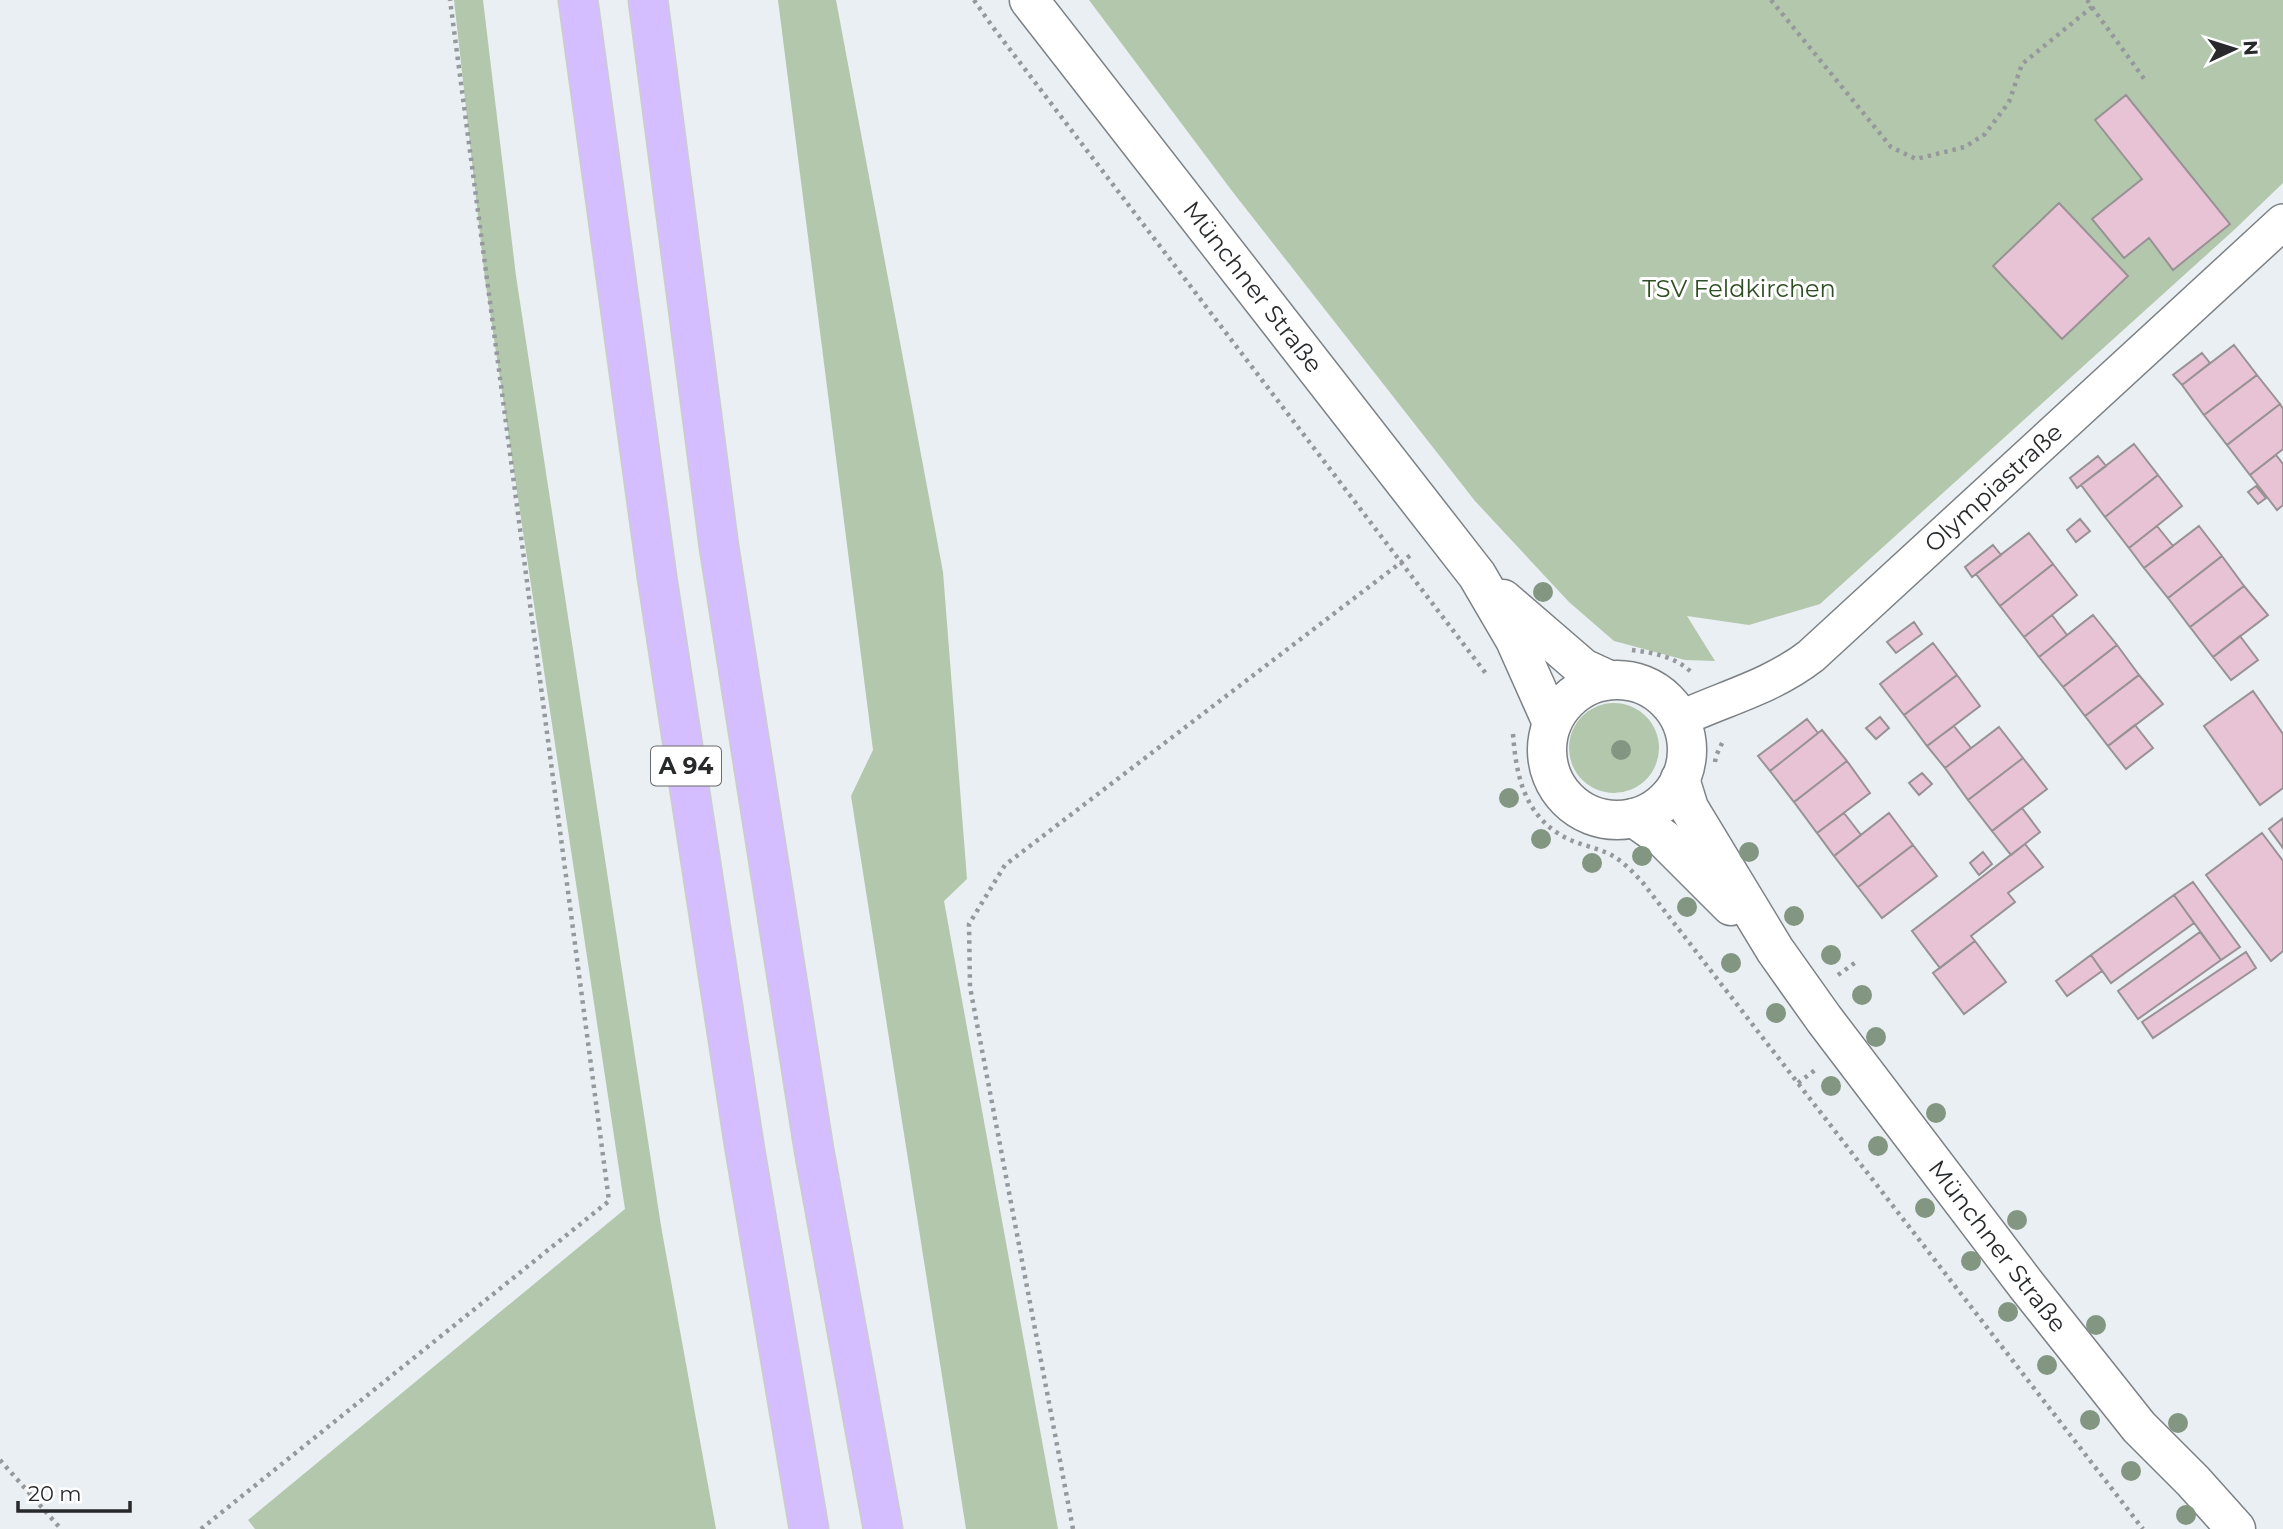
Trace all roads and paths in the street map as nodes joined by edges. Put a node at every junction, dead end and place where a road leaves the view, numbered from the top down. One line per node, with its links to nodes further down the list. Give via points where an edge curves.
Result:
1 (450, 0): 25 (path, via 609,1201)
2 (578, 0): 26 (highway, A 94, via 657,577)
3 (648, 0): 27 (highway, A 94, via 721,561 814,1150)
4 (974, 0): 14 (path)
5 (1029, 0): 12 (street, Münchner Straße)
6 (1771, 0): 8 (path, via 1891,147 1916,159 1965,147 1984,134 2009,102 2022,64)
7 (2087, 0): 8 (path)
8 (2092, 7): 9 (path)
9 (2145, 80)
10 (2283, 222): 15 (street, Olympiastraße, via 1811,656 1771,682)
11 (1390, 572): 28 (path, via 1005,865 969,924 970,987)
12 (1477, 575): 13 (street, Münchner Straße, via 1583,668); 16 (street, Münchner Straße, via 1515,639)
13 (1609, 680): 15 (street, Münchner Straße, via 1651,688); 16 (street, via 1575,693)
14 (1492, 683)
15 (1680, 719): 18 (street, Münchner Straße, via 1687,749)
16 (1552, 723): 19 (street, Münchner Straße, via 1547,738 1549,768 1564,796 1604,819)
17 (1512, 725): 29 (path, via 1517,772 1525,797 1541,818 1559,834 1608,853 1643,883)
18 (1680, 779): 19 (street, Münchner Straße, via 1661,804); 20 (street, Münchner Straße, via 1689,808)
19 (1634, 818): 20 (street, Münchner Straße, via 1664,839)
20 (1775, 950): 30 (street, Münchner Straße, via 2139,1427)
21 (1856, 962): 22 (path)
22 (1835, 978)
23 (0, 1460): 24 (path)
24 (61, 1529)
25 (201, 1529)
26 (809, 1529)
27 (883, 1529)
28 (1073, 1529)
29 (2143, 1529)
30 (2236, 1529)

